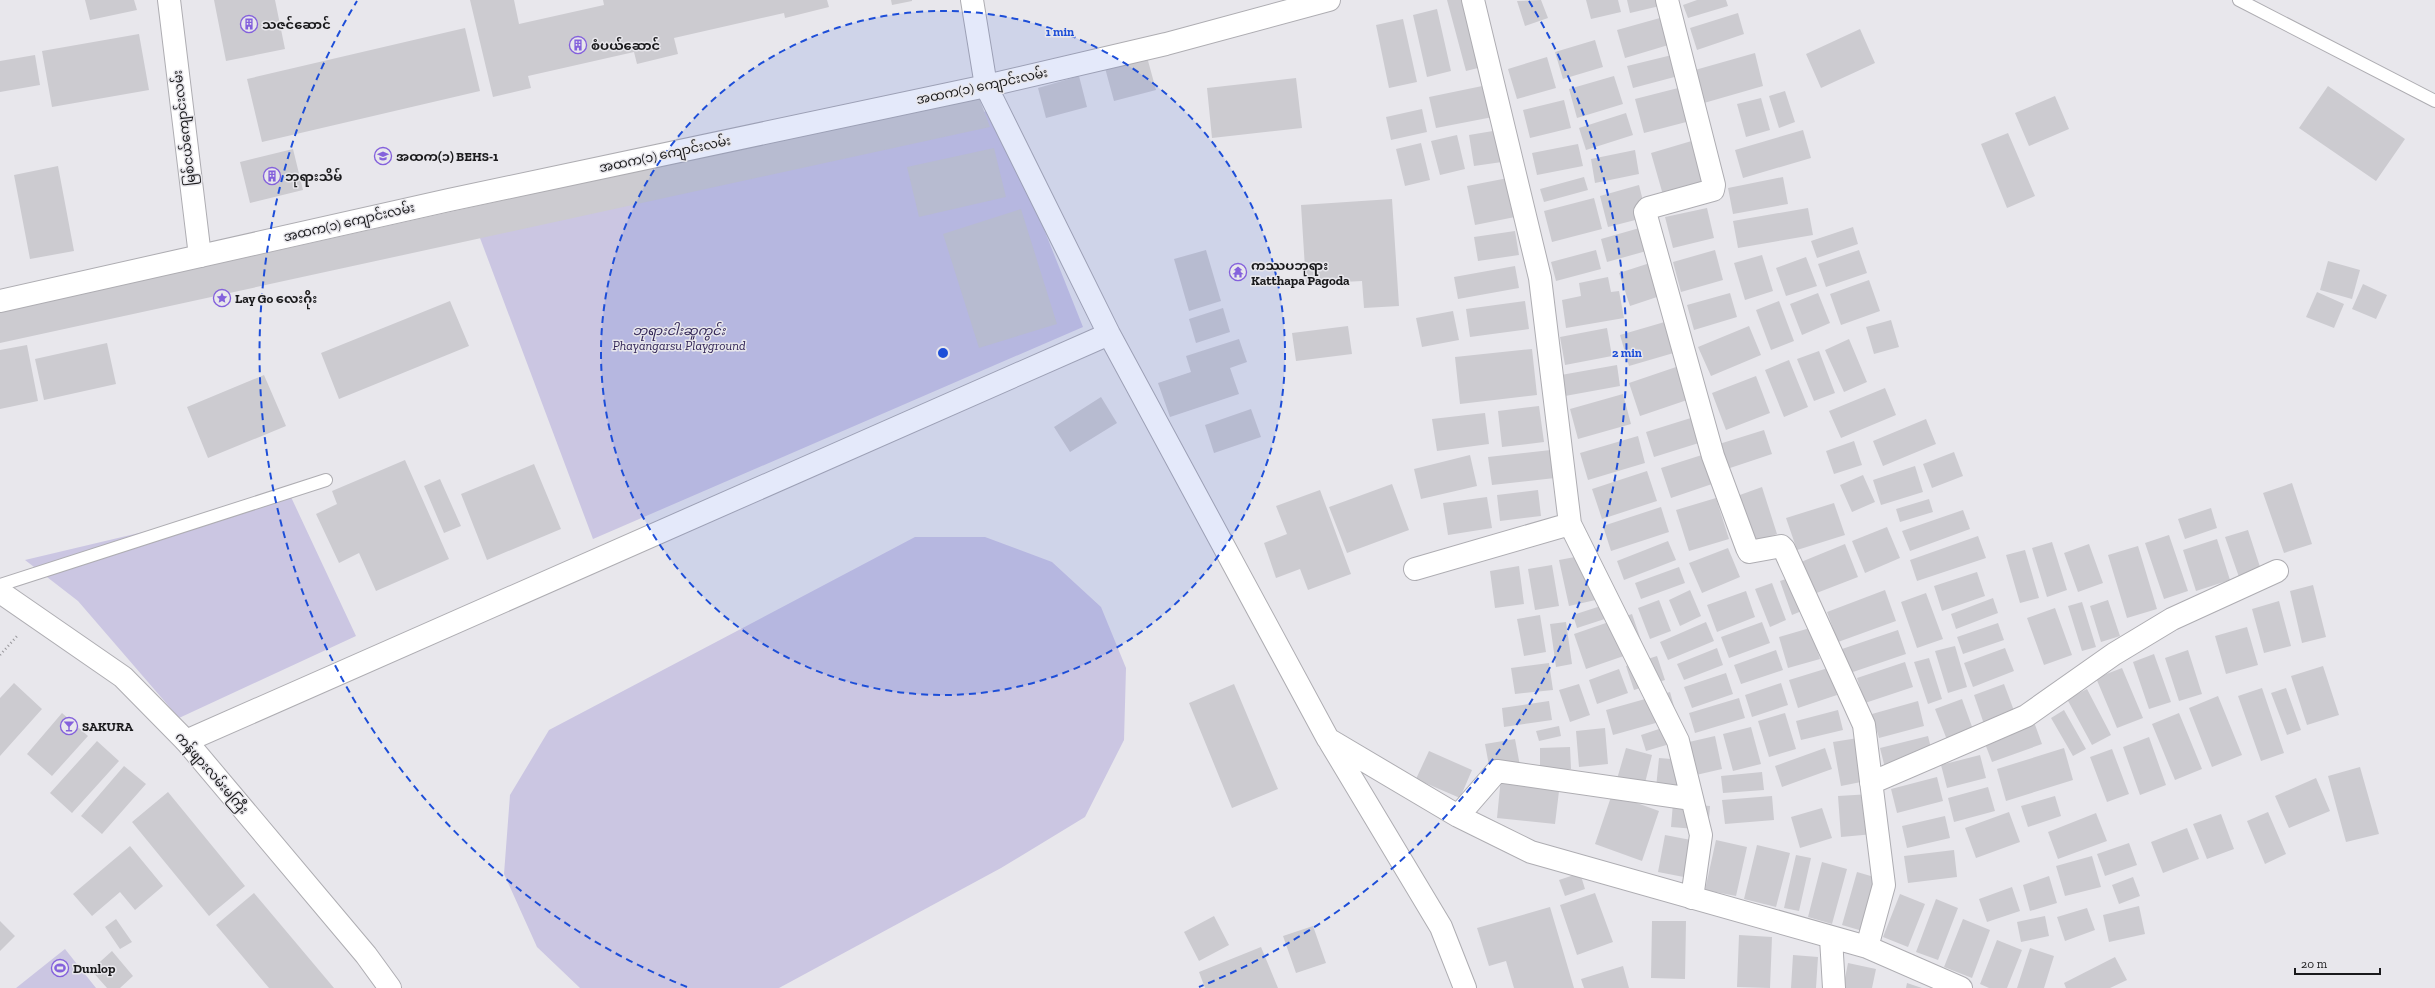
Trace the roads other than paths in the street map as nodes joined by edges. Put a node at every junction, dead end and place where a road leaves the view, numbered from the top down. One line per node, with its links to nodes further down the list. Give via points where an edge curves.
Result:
1 (169, 0): 9 (street, မြစ်ငယ်ကျောင်းလမ်း)
2 (972, 0): 7 (street)
3 (1329, 0): 7 (street, အထက(၁) ကျောင်းလမ်း, via 1166,44)
4 (1473, 0): 13 (street, via 1540,278)
5 (1667, 0): 20 (street, via 1714,185 1713,190 1648,208 1645,212 1713,456 1746,548 1749,552 1780,546 1784,549 1864,725)
6 (2239, 0): 8 (lane)
7 (986, 86): 9 (street, အထက(၁) ကျောင်းလမ်း, via 457,198); 11 (street)
8 (2435, 101)
9 (200, 256): 10 (street, အထက(၁) ကျောင်းလမ်း)
10 (0, 300)
11 (1109, 334): 18 (street); 19 (street)
12 (326, 480): 16 (lane)
13 (1570, 524): 14 (street); 21 (street, via 1678,741)
14 (1415, 568)
15 (2277, 571): 20 (street, via 2172,620 2114,654 2026,716)
16 (0, 585)
17 (0, 592): 19 (street, ကန်ဖျားလမ်းမကြီး, via 123,676)
18 (1328, 739): 22 (street); 27 (street, via 1441,927)
19 (186, 742): 26 (street, ကန်ဖျားလမ်းမကြီး, via 366,955)
20 (1871, 784): 25 (street, via 1884,885)
21 (1692, 799): 22 (street, via 1497,771); 23 (street, via 1701,835)
22 (1458, 816): 23 (street, via 1532,852)
23 (1692, 898): 24 (street)
24 (1831, 938): 25 (street); 28 (street)
25 (1867, 947): 29 (street)
26 (390, 988)
27 (1466, 988)
28 (1834, 988)
29 (1961, 988)

